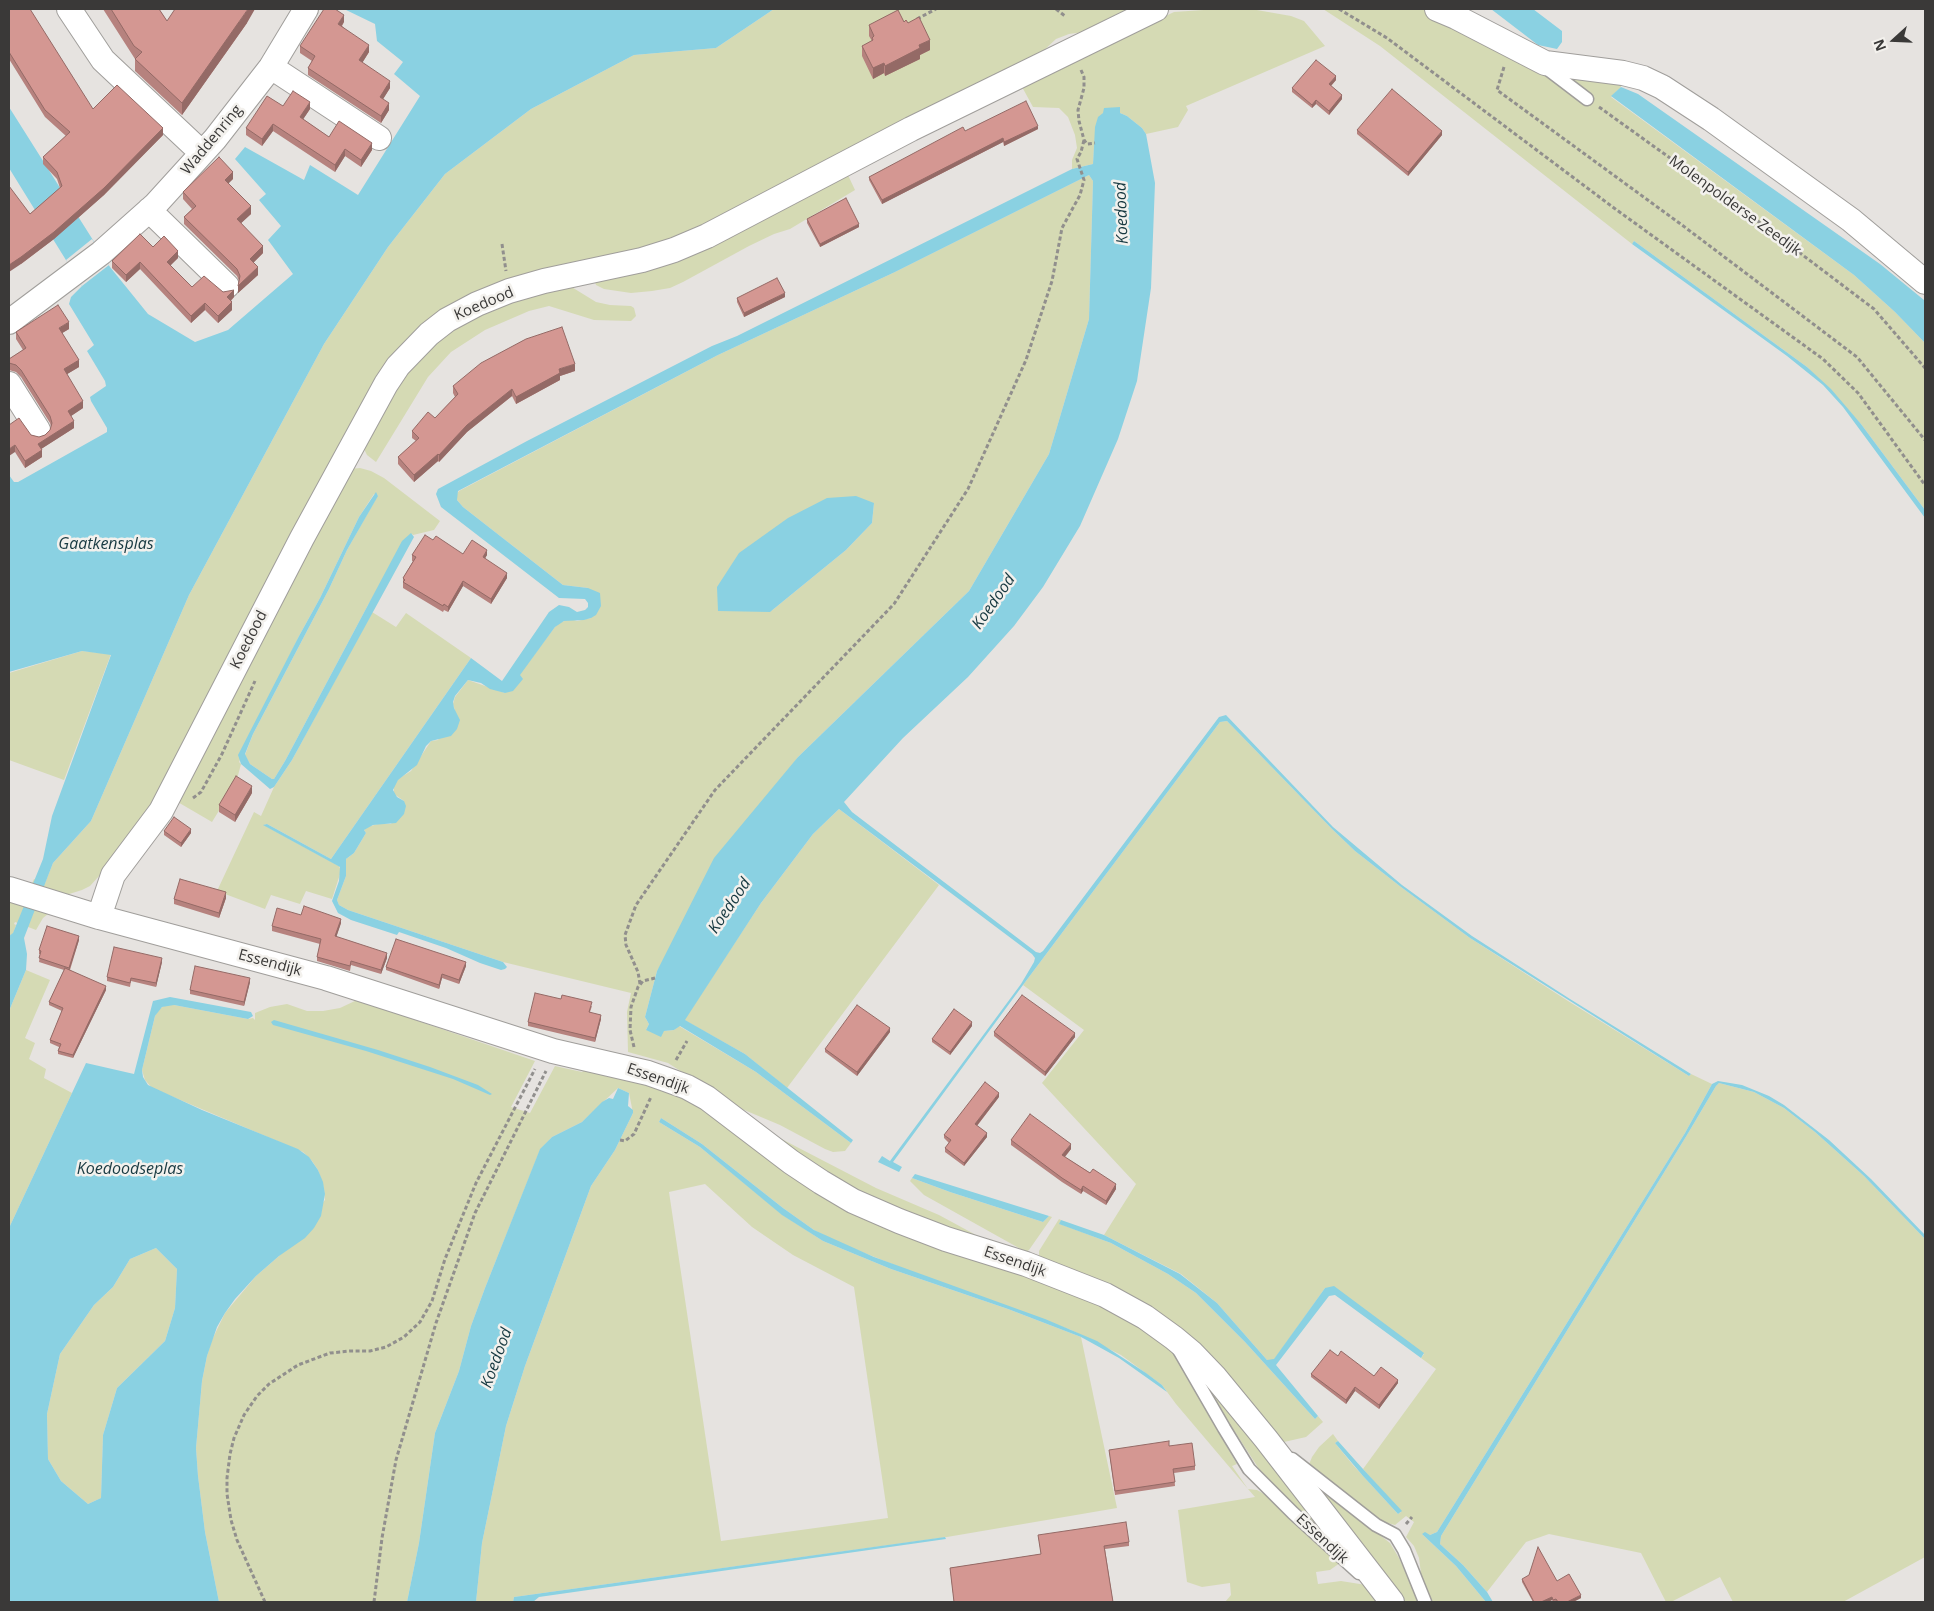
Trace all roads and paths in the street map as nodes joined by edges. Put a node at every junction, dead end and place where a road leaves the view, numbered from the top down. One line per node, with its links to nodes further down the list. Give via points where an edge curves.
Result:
1 (69, 9): 17 (street, via 102,60)
2 (306, 9): 12 (street, Waddenring)
3 (936, 9): 9 (path)
4 (1056, 9): 8 (path)
5 (1156, 9): 10 (street, Koedood)
6 (1340, 9): 26 (path, via 1386,38 1823,360 1858,393)
7 (1437, 9): 11 (street)
8 (1065, 16)
9 (916, 20)
10 (1073, 49): 15 (path, via 1084,77 1078,110); 28 (street, Koedood, via 707,236 642,260 509,291 477,304 429,334 408,354 386,384 302,538 161,811 113,875)
11 (1522, 53): 13 (lane); 19 (street, via 1545,64 1623,73 1662,87 1851,220); 25 (path, via 1508,54 1497,90 1690,230 1857,357)
12 (271, 68): 14 (street); 17 (street, Waddenring)
13 (1587, 99): 22 (path, Molenpolderse Zeedijk, via 1874,309)
14 (379, 138)
15 (1084, 140): 16 (path, via 1087,144); 29 (path, via 1077,163 1084,180 1080,195 1062,228 1052,281 1026,360 968,489 894,604 715,790 636,904 625,935)
16 (1095, 143)
17 (202, 153): 18 (street, Waddenring)
18 (149, 210): 20 (street); 21 (street, Waddenring, via 101,253)
19 (1925, 282)
20 (226, 286)
21 (9, 322)
22 (1925, 368)
23 (9, 384): 24 (street)
24 (38, 430)
25 (1925, 440)
26 (1925, 485)
27 (14, 891): 28 (street, Essendijk)
28 (99, 917): 31 (street, Essendijk, via 326,978)
29 (640, 984)
30 (687, 1041): 32 (path)
31 (547, 1049): 33 (street, Essendijk, via 648,1073 687,1087 707,1098 806,1172 853,1201 1105,1295); 36 (path, via 476,1183 432,1301 420,1322 404,1337 386,1347 330,1353 298,1365 269,1384 244,1415 228,1462 228,1503 238,1540); 37 (path, via 548,1066 475,1213 445,1295 396,1460)
32 (672, 1066)
33 (1174, 1338): 34 (street, Essendijk, via 1215,1377); 35 (lane, Essendijk, via 1249,1469 1336,1553)
34 (1266, 1439): 35 (street, Essendijk); 38 (lane, Essendijk, via 1376,1525 1395,1534)
35 (1386, 1593)
36 (265, 1602)
37 (374, 1602)
38 (1425, 1602)

